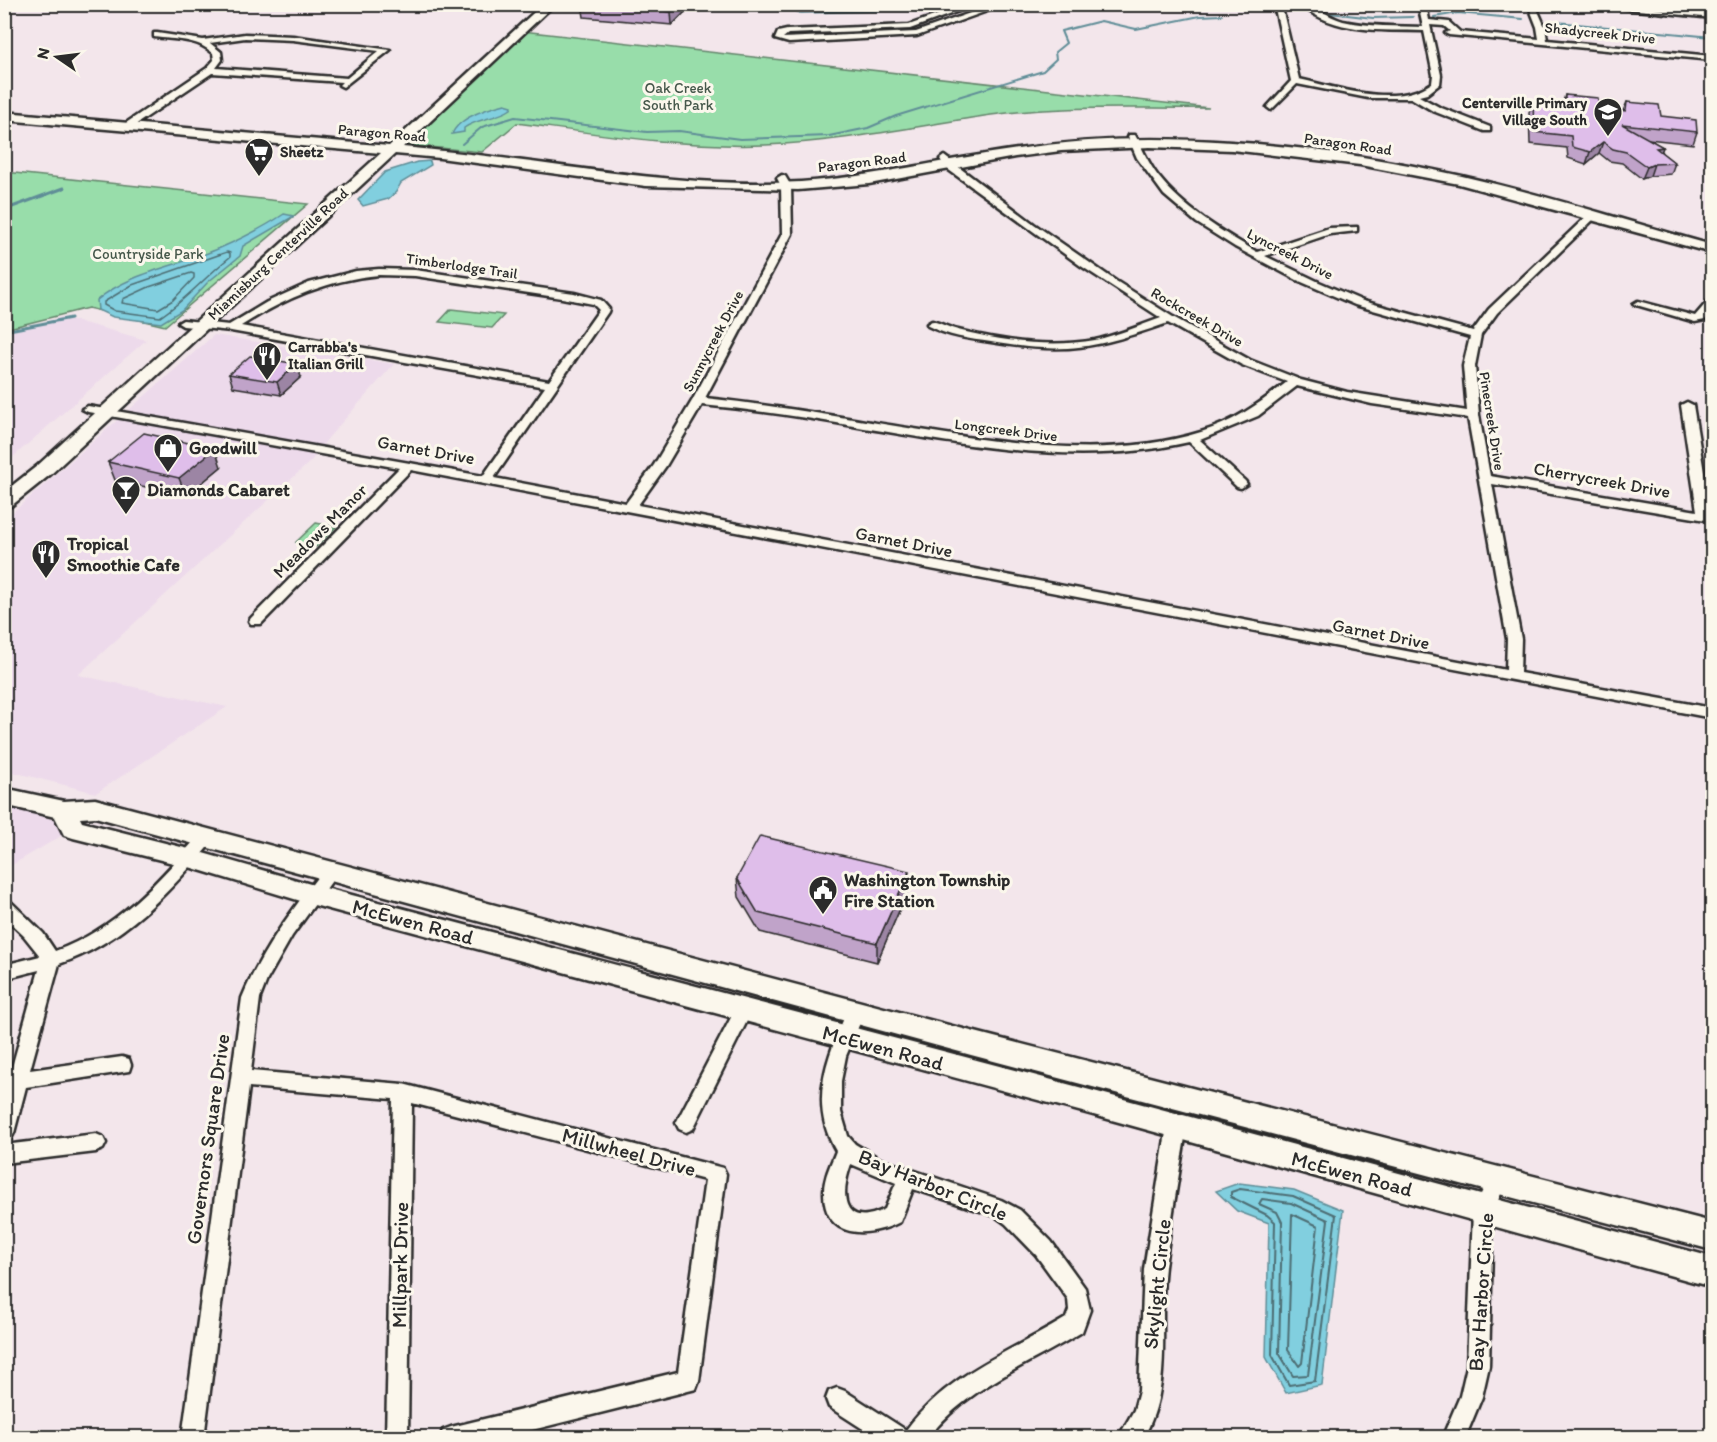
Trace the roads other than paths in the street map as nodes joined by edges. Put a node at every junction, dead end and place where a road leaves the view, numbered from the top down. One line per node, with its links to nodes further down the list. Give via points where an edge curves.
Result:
1 (537, 4): 17 (street, Miamisburg Centerville Road)
2 (550, 4): 18 (street, Miamisburg Centerville Road)
3 (975, 4): 4 (street, via 917,26 787,32 779,39 917,34)
4 (1005, 4)
5 (1422, 4): 11 (street)
6 (1531, 4): 13 (street)
7 (1584, 4): 10 (street)
8 (1304, 5): 9 (street); 11 (street, Shadycreek Drive, via 1318,15 1344,22)
9 (1279, 6): 19 (street)
10 (1713, 16)
11 (1426, 25): 13 (street, Shadycreek Drive, via 1446,24 1454,33); 20 (street, via 1438,80 1430,90)
12 (157, 35): 14 (street)
13 (1544, 41): 15 (street, Shadycreek Drive)
14 (202, 42): 16 (street, via 213,47 218,56); 16 (street, via 227,36 260,37 386,50 345,83)
15 (1713, 58)
16 (210, 70): 25 (street)
17 (463, 70): 18 (street); 28 (street, Miamisburg Centerville Road)
18 (477, 71): 28 (street, Miamisburg Centerville Road)
19 (1295, 81): 20 (street, via 1368,95); 21 (street)
20 (1412, 95): 26 (street)
21 (1271, 107)
22 (4, 111): 24 (street, Paragon Road)
23 (4, 116): 24 (street, Paragon Road)
24 (55, 118): 25 (street, Paragon Road)
25 (130, 123): 28 (street, Paragon Road)
26 (1487, 129)
27 (1133, 141): 29 (street, Paragon Road); 31 (street, Paragon Road, via 1232,146 1392,166 1480,184); 35 (street, Paragon Road, via 1250,142 1411,163); 37 (street, Lyncreek Drive, via 1159,185 1185,210)
28 (387, 147): 30 (street, Paragon Road, via 646,182); 33 (street, Miamisburg Centerville Road); 34 (street, Miamisburg Centerville Road)
29 (946, 162): 30 (street, Paragon Road, via 869,180); 40 (street, Rockcreek Drive, via 1112,285)
30 (784, 182): 48 (street, Sunnycreek Drive, via 787,234)
31 (1592, 216): 36 (street, Paragon Road); 45 (street, Pinecreek Drive, via 1503,300)
32 (1354, 229): 37 (street, via 1329,231)
33 (282, 234): 34 (street); 41 (street, Miamisburg Centerville Road)
34 (299, 236): 43 (street, Miamisburg Centerville Road)
35 (1713, 241)
36 (1713, 249)
37 (1257, 255): 45 (street, Lyncreek Drive, via 1349,299)
38 (1713, 303): 39 (street, via 1701,318 1695,319)
39 (1638, 304)
40 (1169, 319): 42 (street, via 1108,340 1065,346 983,338); 46 (street, Rockcreek Drive, via 1242,361)
41 (183, 323): 43 (street); 50 (street, Miamisburg Centerville Road)
42 (932, 324)
43 (202, 325): 44 (street); 51 (street, Miamisburg Centerville Road)
44 (231, 328): 47 (street); 47 (street, Timberlodge Trail, via 301,289 336,277 372,272 419,274 597,302 603,312)
45 (1476, 335): 52 (street, Pinecreek Drive, via 1469,366)
46 (1296, 381): 52 (street, Rockcreek Drive, via 1366,400); 53 (street, Longcreek Drive, via 1252,415)
47 (552, 385): 56 (street, Timberlodge Trail)
48 (698, 401): 53 (street, Longcreek Drive, via 775,409 1025,449 1120,449); 60 (street, Sunnycreek Drive, via 660,466)
49 (1687, 405): 61 (street)
50 (88, 409): 51 (street, Garnet Drive); 57 (street, Miamisburg Centerville Road)
51 (107, 411): 54 (street, Garnet Drive); 59 (street, Miamisburg Centerville Road)
52 (1473, 415): 55 (street, Pinecreek Drive)
53 (1191, 438): 58 (street)
54 (409, 465): 56 (street, Garnet Drive); 62 (street, Meadows Manor)
55 (1486, 479): 61 (street, Cherrycreek Drive); 63 (street, Pinecreek Drive, via 1514,639)
56 (486, 480): 60 (street, Garnet Drive)
57 (4, 482)
58 (1241, 484)
59 (4, 502)
60 (630, 507): 63 (street, Garnet Drive)
61 (1708, 516)
62 (256, 621)
63 (1513, 676): 64 (street, Garnet Drive)
64 (1713, 712)
65 (4, 796): 66 (street, McEwen Road)
66 (64, 810): 67 (street, McEwen Road, via 95,808); 68 (street, McEwen Road, via 73,829)
67 (206, 838): 68 (street); 69 (street, McEwen Road)
68 (189, 858): 70 (street, McEwen Road); 72 (street, via 126,918 76,950)
69 (331, 871): 70 (street, Governors Square Drive); 75 (street, McEwen Road)
70 (314, 895): 74 (street, McEwen Road); 77 (street, Governors Square Drive, via 261,970 251,998)
71 (4, 906): 72 (street, via 40,940)
72 (51, 960): 73 (street); 78 (street)
73 (4, 972)
74 (743, 1011): 75 (street, McEwen Road); 80 (street)
75 (851, 1024): 81 (street, McEwen Road); 84 (street, Bay Harbor Circle, via 830,1089 836,1127); 87 (street, McEwen Road)
76 (122, 1065): 78 (street)
77 (240, 1078): 79 (street, Millwheel Drive); 92 (street, Governors Square Drive)
78 (19, 1080): 82 (street)
79 (403, 1092): 93 (street, Millpark Drive); 94 (street, Millwheel Drive, via 716,1174 688,1381)
80 (686, 1123)
81 (1177, 1126): 88 (street, McEwen Road); 97 (street, Skylight Circle, via 1154,1269 1150,1391 1146,1411)
82 (4, 1133)
83 (96, 1143): 85 (street)
84 (847, 1149): 86 (street, Bay Harbor Circle, via 868,1163); 86 (street, via 833,1198 846,1221 872,1224 893,1215)
85 (4, 1154)
86 (908, 1177): 96 (street, Bay Harbor Circle, via 1001,1209 1016,1218 1030,1230 1078,1295 1081,1306 1074,1325 962,1387 940,1404)
87 (1497, 1181): 88 (street, Bay Harbor Circle); 89 (street, McEwen Road)
88 (1483, 1210): 90 (street, McEwen Road); 98 (street, Bay Harbor Circle, via 1478,1366 1471,1397)
89 (1713, 1236)
90 (1713, 1272)
91 (837, 1399): 95 (street)
92 (193, 1437)
93 (397, 1437)
94 (451, 1437)
95 (898, 1437)
96 (914, 1437)
97 (1129, 1437)
98 (1453, 1437)

